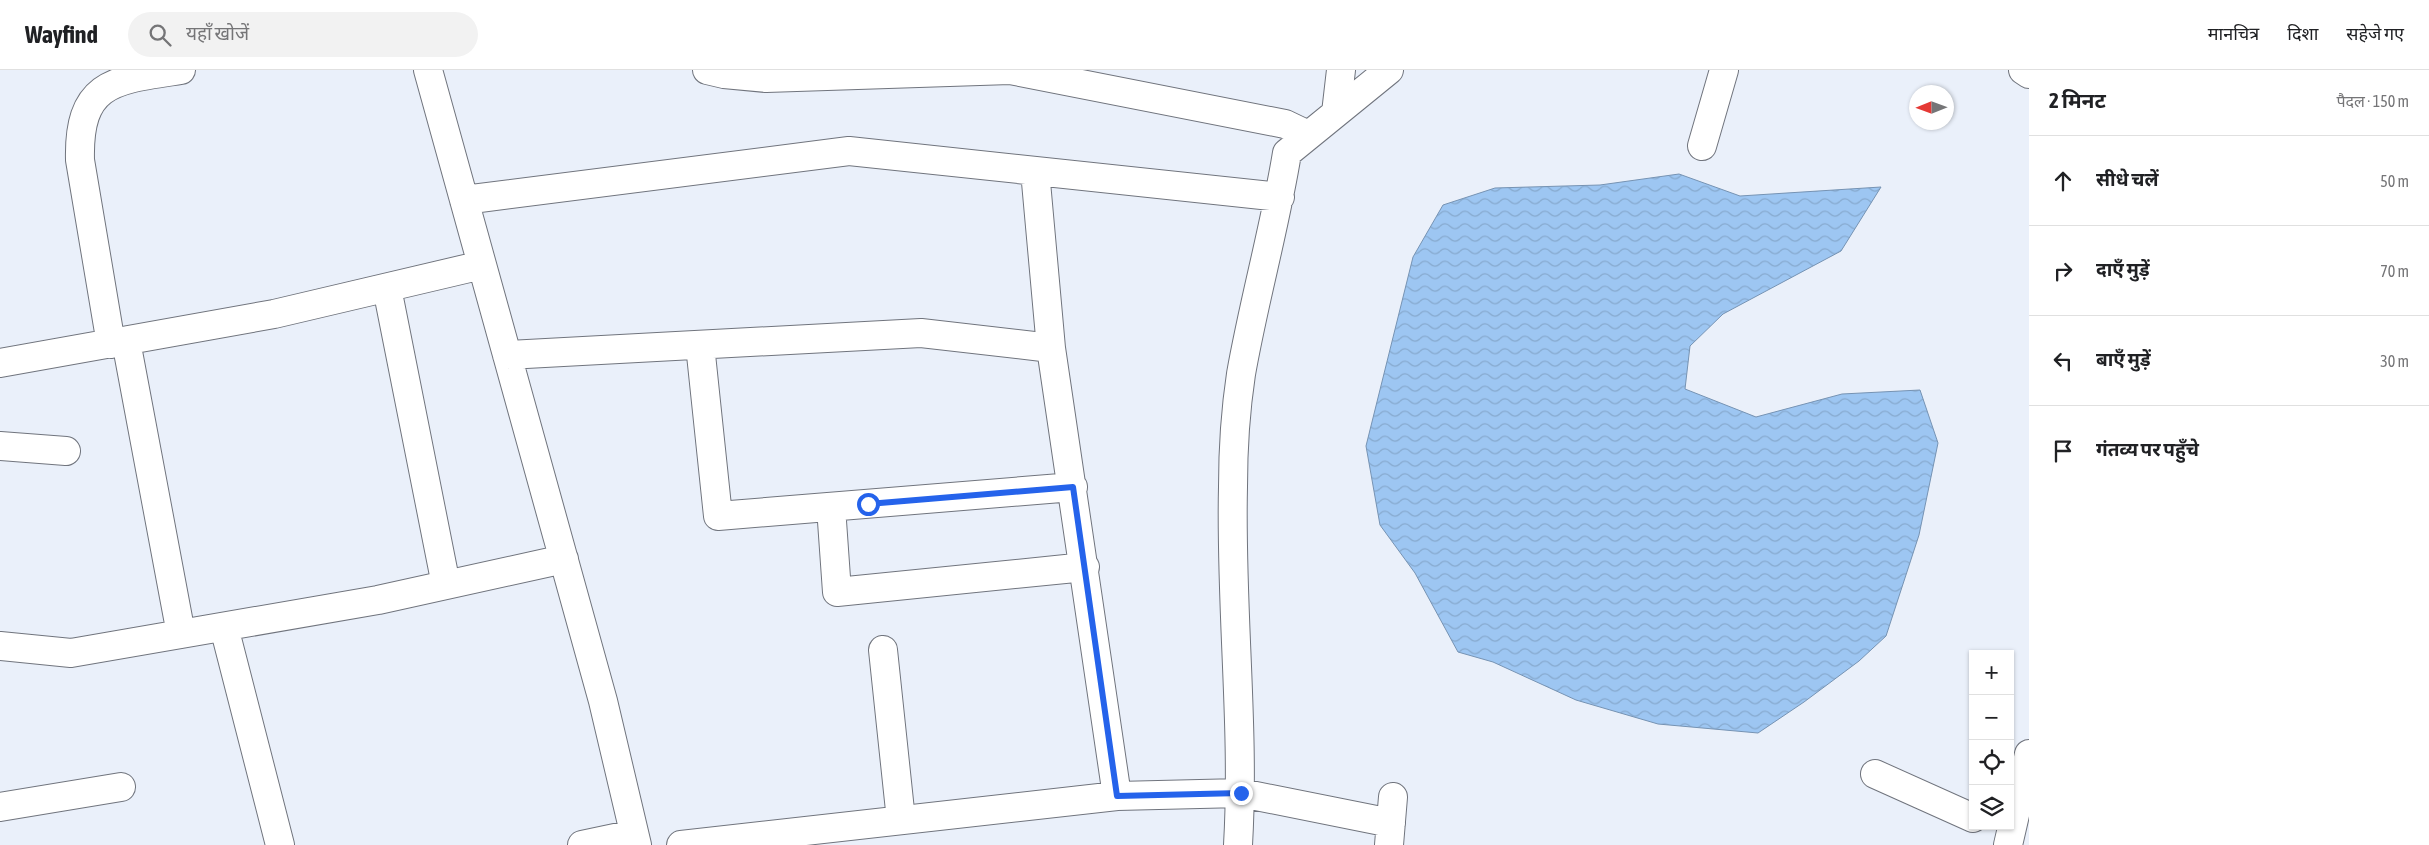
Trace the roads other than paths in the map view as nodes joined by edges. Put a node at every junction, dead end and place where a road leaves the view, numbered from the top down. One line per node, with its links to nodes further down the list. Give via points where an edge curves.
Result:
1 (182, 70): 17 (street, via 119,82 101,91 89,103 83,116 79,136 80,160)
2 (428, 70): 14 (street)
3 (707, 70): 10 (street, via 766,78 1010,70 1285,124)
4 (1341, 70): 9 (street)
5 (1389, 70): 9 (street)
6 (1724, 70): 11 (street)
7 (2023, 70): 8 (street)
8 (2029, 74)
9 (1336, 113): 10 (street)
10 (1308, 135): 13 (street, via 1287,153)
11 (1702, 146)
12 (1035, 171): 13 (street); 14 (street, via 849,151); 19 (street)
13 (1280, 197): 36 (street, via 1241,375 1232,486 1234,642)
14 (464, 200): 15 (street)
15 (482, 265): 16 (street); 20 (street)
16 (387, 288): 17 (street, via 274,314); 28 (street)
17 (119, 342): 21 (street); 30 (street)
18 (700, 344): 19 (street, via 921,333); 20 (street); 25 (street, via 718,516)
19 (1051, 348): 24 (street)
20 (507, 355): 26 (street)
21 (0, 363)
22 (0, 446): 23 (street)
23 (66, 451)
24 (1073, 487): 25 (street); 27 (street)
25 (831, 507): 27 (street, via 837,592)
26 (564, 559): 28 (street); 43 (street, via 604,701)
27 (1085, 567): 37 (street)
28 (446, 585): 29 (street)
29 (224, 627): 30 (street); 44 (street)
30 (181, 634): 31 (street, via 71,653)
31 (0, 646)
32 (883, 650): 40 (street)
33 (2029, 755): 42 (street)
34 (1875, 774): 39 (street)
35 (120, 787): 38 (street)
36 (1241, 793): 37 (street); 41 (street); 47 (street)
37 (1117, 796): 40 (street)
38 (0, 807)
39 (1969, 816)
40 (901, 820): 46 (street)
41 (1391, 822)
42 (2003, 835)
43 (635, 840): 45 (street)
44 (280, 845)
45 (582, 845)
46 (681, 845)
47 (1238, 845)

